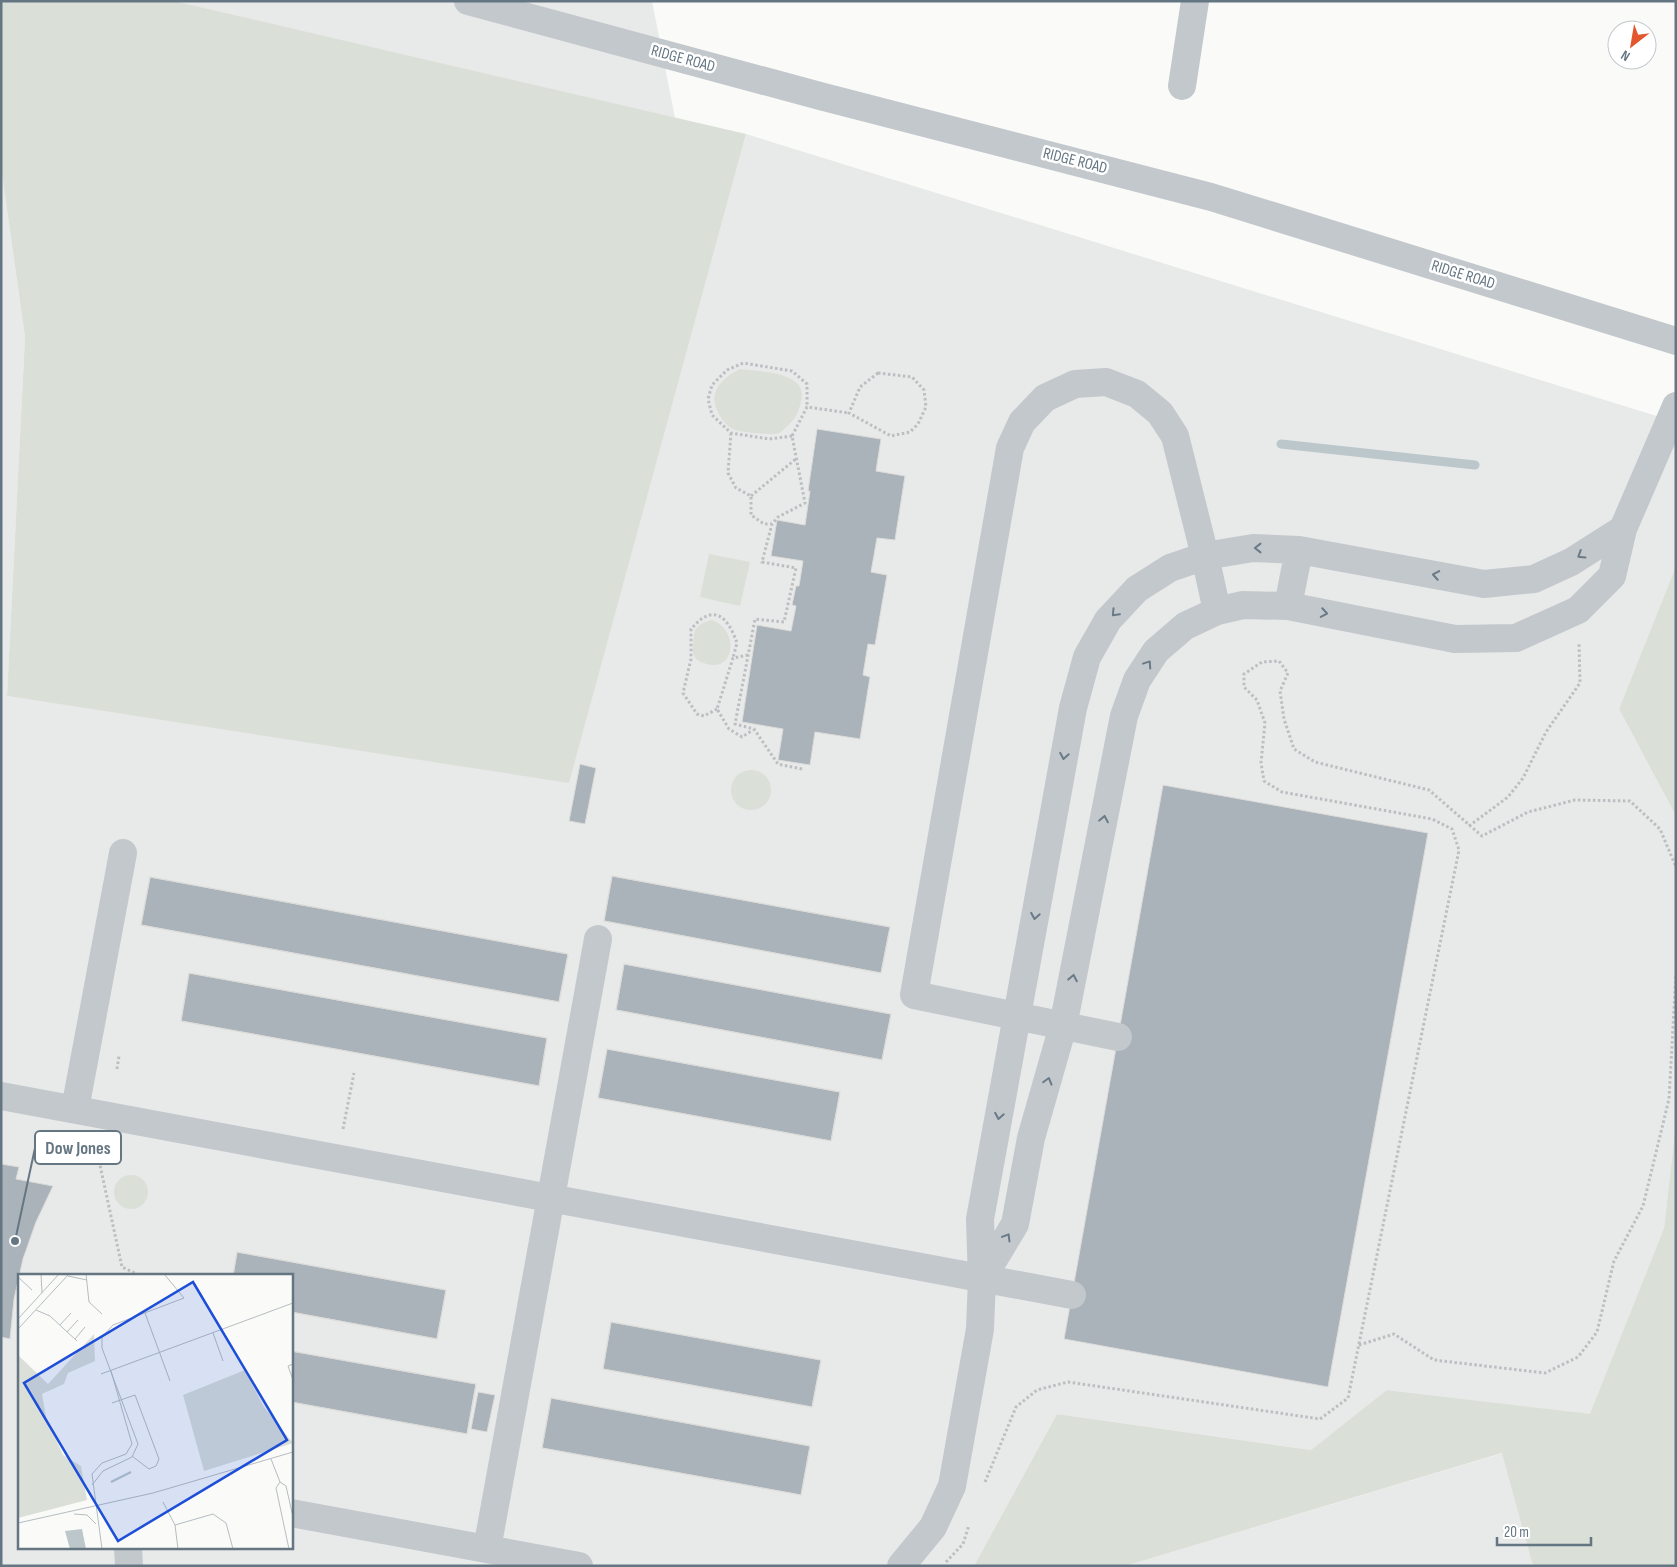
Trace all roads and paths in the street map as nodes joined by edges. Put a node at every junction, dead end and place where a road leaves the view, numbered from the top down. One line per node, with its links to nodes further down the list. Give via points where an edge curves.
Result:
1 (468, 1): 4 (street, RIDGE ROAD, via 1211,197)
2 (1195, 1): 3 (street)
3 (1182, 86)
4 (1676, 341)
5 (1676, 406): 13 (street)
6 (807, 407): 7 (path); 8 (path, via 807,384 792,371 744,363 726,370 712,384 708,399 712,415); 9 (path)
7 (849, 413): 7 (path, via 891,436 910,432 918,424 926,406 924,390 912,377 878,373 860,387)
8 (731, 433): 9 (path, via 769,439); 11 (path, via 728,473 736,488)
9 (792, 436): 10 (path)
10 (796, 458): 11 (path); 12 (path, via 805,503 778,517)
11 (750, 496): 12 (path, via 751,515 764,524)
12 (772, 524): 19 (path, via 762,562 796,568 784,622 755,619)
13 (1623, 529): 14 (street, one-way to 14, via 1571,562 1534,579 1484,584); 17 (street, via 1612,576)
14 (1299, 550): 15 (street, one-way to 15, via 1253,548); 16 (street)
15 (1205, 556): 18 (street); 29 (street, one-way to 29, via 1170,568 1137,589 1108,620 1087,657 1073,708); 29 (street, via 1175,436 1160,413 1137,394 1106,382 1075,384 1045,398 1022,422 1010,448 914,995)
16 (1288, 606): 17 (street, one-way to 17, via 1455,639 1516,638); 18 (street, via 1243,605)
17 (1578, 610): 24 (path, via 1580,683 1546,732 1523,778 1508,797)
18 (1217, 611): 30 (street, one-way to 18, via 1124,716 1137,680 1156,651 1178,632)
19 (748, 656): 20 (path); 22 (path, via 735,724)
20 (733, 658): 21 (path); 21 (path, via 737,643 726,620 716,614 704,617 691,629 691,659 683,693 697,714 704,716)
21 (718, 709): 22 (path, via 729,729 742,737)
22 (754, 729): 23 (path, via 778,764)
23 (802, 769)
24 (1469, 826): 26 (path, via 1482,836 1528,812 1575,800 1630,801 1660,829); 43 (path, via 1429,790 1315,762 1294,749 1284,719 1280,691 1288,673 1279,661 1262,662 1244,674 1244,687 1257,700 1265,724 1261,763 1264,781 1282,792 1432,819 1452,829 1459,850)
25 (123, 853): 36 (street)
26 (1676, 867)
27 (598, 939): 39 (street)
28 (1676, 974): 43 (path, via 1669,1099 1643,1206 1614,1261 1597,1332 1578,1357 1545,1373 1434,1360 1394,1334)
29 (1017, 1016): 30 (street); 41 (street, one-way to 41, via 980,1219)
30 (1063, 1026): 31 (street); 41 (street, one-way to 30, via 1015,1224 1031,1138)
31 (1118, 1037)
32 (119, 1056): 33 (path)
33 (117, 1069)
34 (354, 1073): 37 (path)
35 (1, 1096): 36 (street)
36 (75, 1109): 39 (street)
37 (342, 1133)
38 (98, 1156): 40 (path, via 122,1267)
39 (551, 1198): 41 (street); 47 (street)
40 (137, 1274)
41 (982, 1279): 42 (street); 51 (street, via 980,1329 952,1486 933,1527)
42 (1072, 1295)
43 (1358, 1346): 44 (path, via 1348,1398 1320,1419 1068,1382 1037,1390 1016,1407)
44 (982, 1489)
45 (292, 1513): 47 (street)
46 (973, 1516): 52 (path, via 963,1544)
47 (487, 1549): 50 (street)
48 (128, 1550): 49 (street)
49 (129, 1566)
50 (579, 1566)
51 (901, 1566)
52 (943, 1566)

